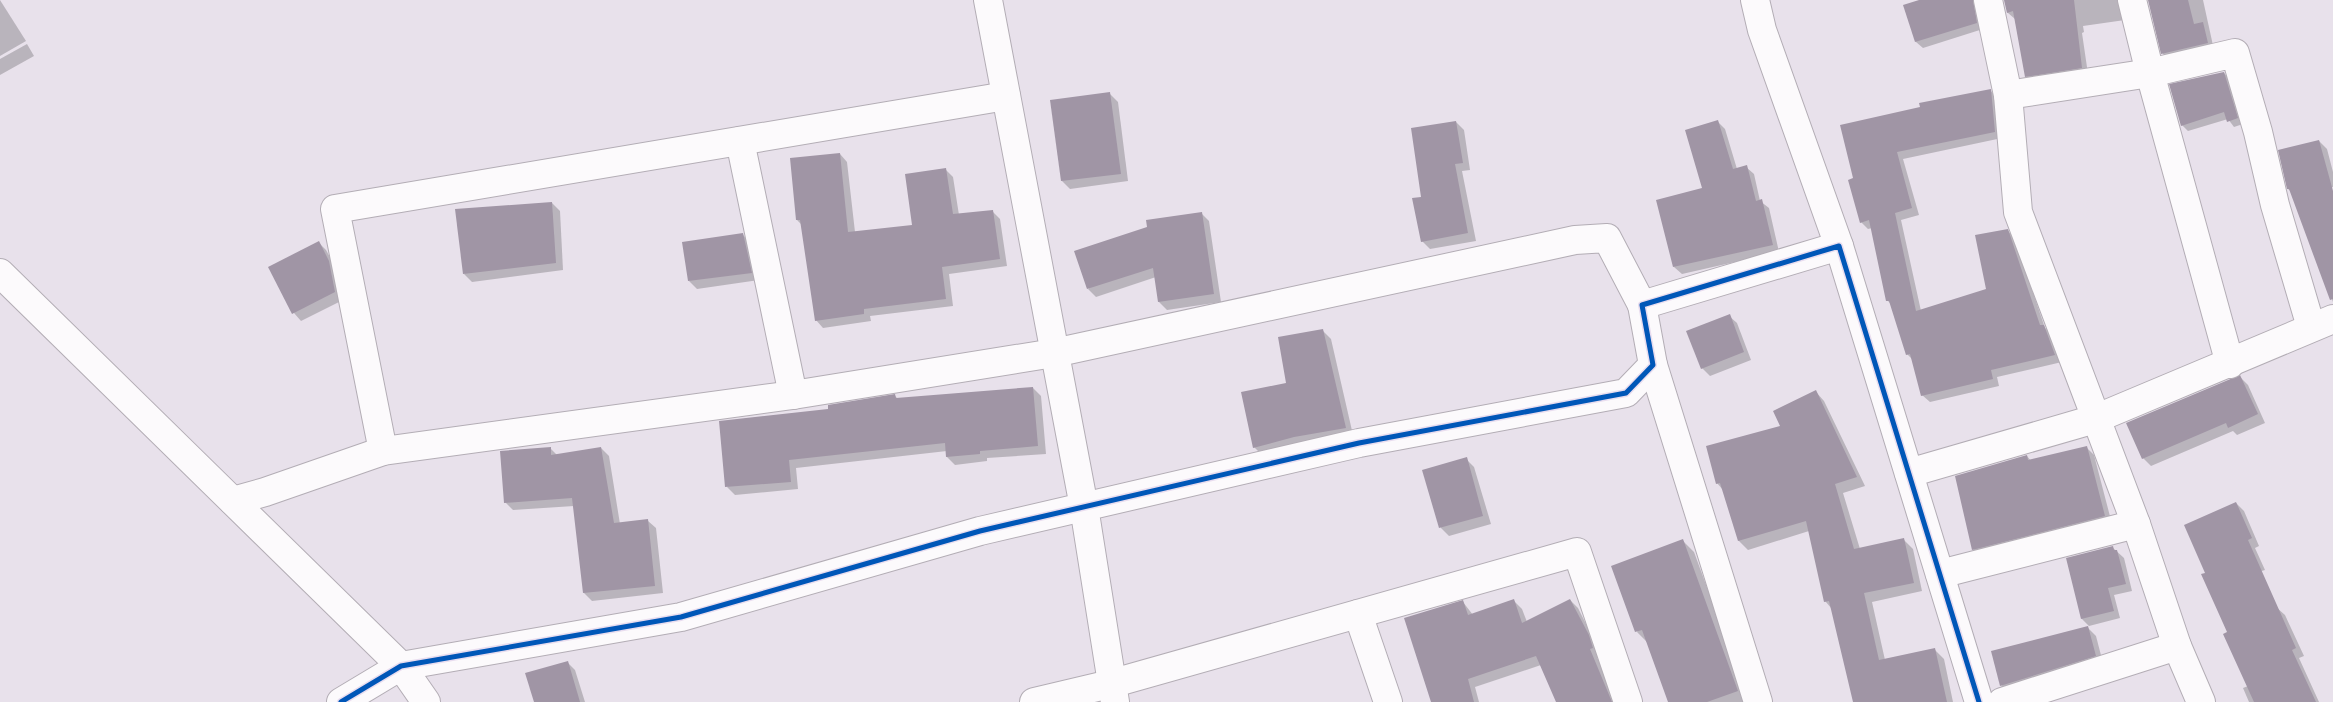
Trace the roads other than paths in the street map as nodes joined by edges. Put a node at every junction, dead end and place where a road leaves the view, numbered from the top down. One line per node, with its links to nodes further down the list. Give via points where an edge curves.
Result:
1 (988, 0): 7 (street)
2 (1755, 0): 9 (street, via 1762,30)
3 (1988, 0): 6 (street)
4 (2132, 0): 5 (street)
5 (2150, 73): 6 (street); 12 (street, via 2234,53 2258,132 2274,205); 14 (street)
6 (2008, 95): 17 (street, via 2018,212)
7 (1006, 96): 8 (street); 13 (street)
8 (740, 141): 16 (street); 18 (street, via 335,208)
9 (1839, 246): 11 (street); 19 (street)
10 (0, 273): 20 (street)
11 (1642, 306): 13 (street, via 1607,238 1575,240); 15 (street)
12 (2322, 323): 14 (street)
13 (1054, 354): 16 (street); 21 (street)
14 (2230, 364): 17 (street)
15 (1653, 365): 21 (street, via 1626,393 1360,443); 33 (street)
16 (793, 396): 18 (street)
17 (2095, 419): 19 (street); 22 (street)
18 (383, 451): 20 (street)
19 (1909, 473): 23 (street)
20 (233, 501): 26 (street)
21 (1084, 507): 26 (street, via 980,531 681,617); 27 (street)
22 (2136, 524): 23 (street); 25 (street)
23 (1940, 574): 34 (street)
24 (1358, 614): 27 (street); 31 (street); 32 (street, via 1577,552)
25 (2176, 646): 35 (street); 36 (street)
26 (401, 666): 28 (street); 29 (street)
27 (1113, 693): 30 (street)
28 (341, 702)
29 (426, 702)
30 (1034, 702)
31 (1388, 702)
32 (1628, 702)
33 (1758, 702)
34 (1979, 702)
35 (2002, 702)
36 (2201, 702)

